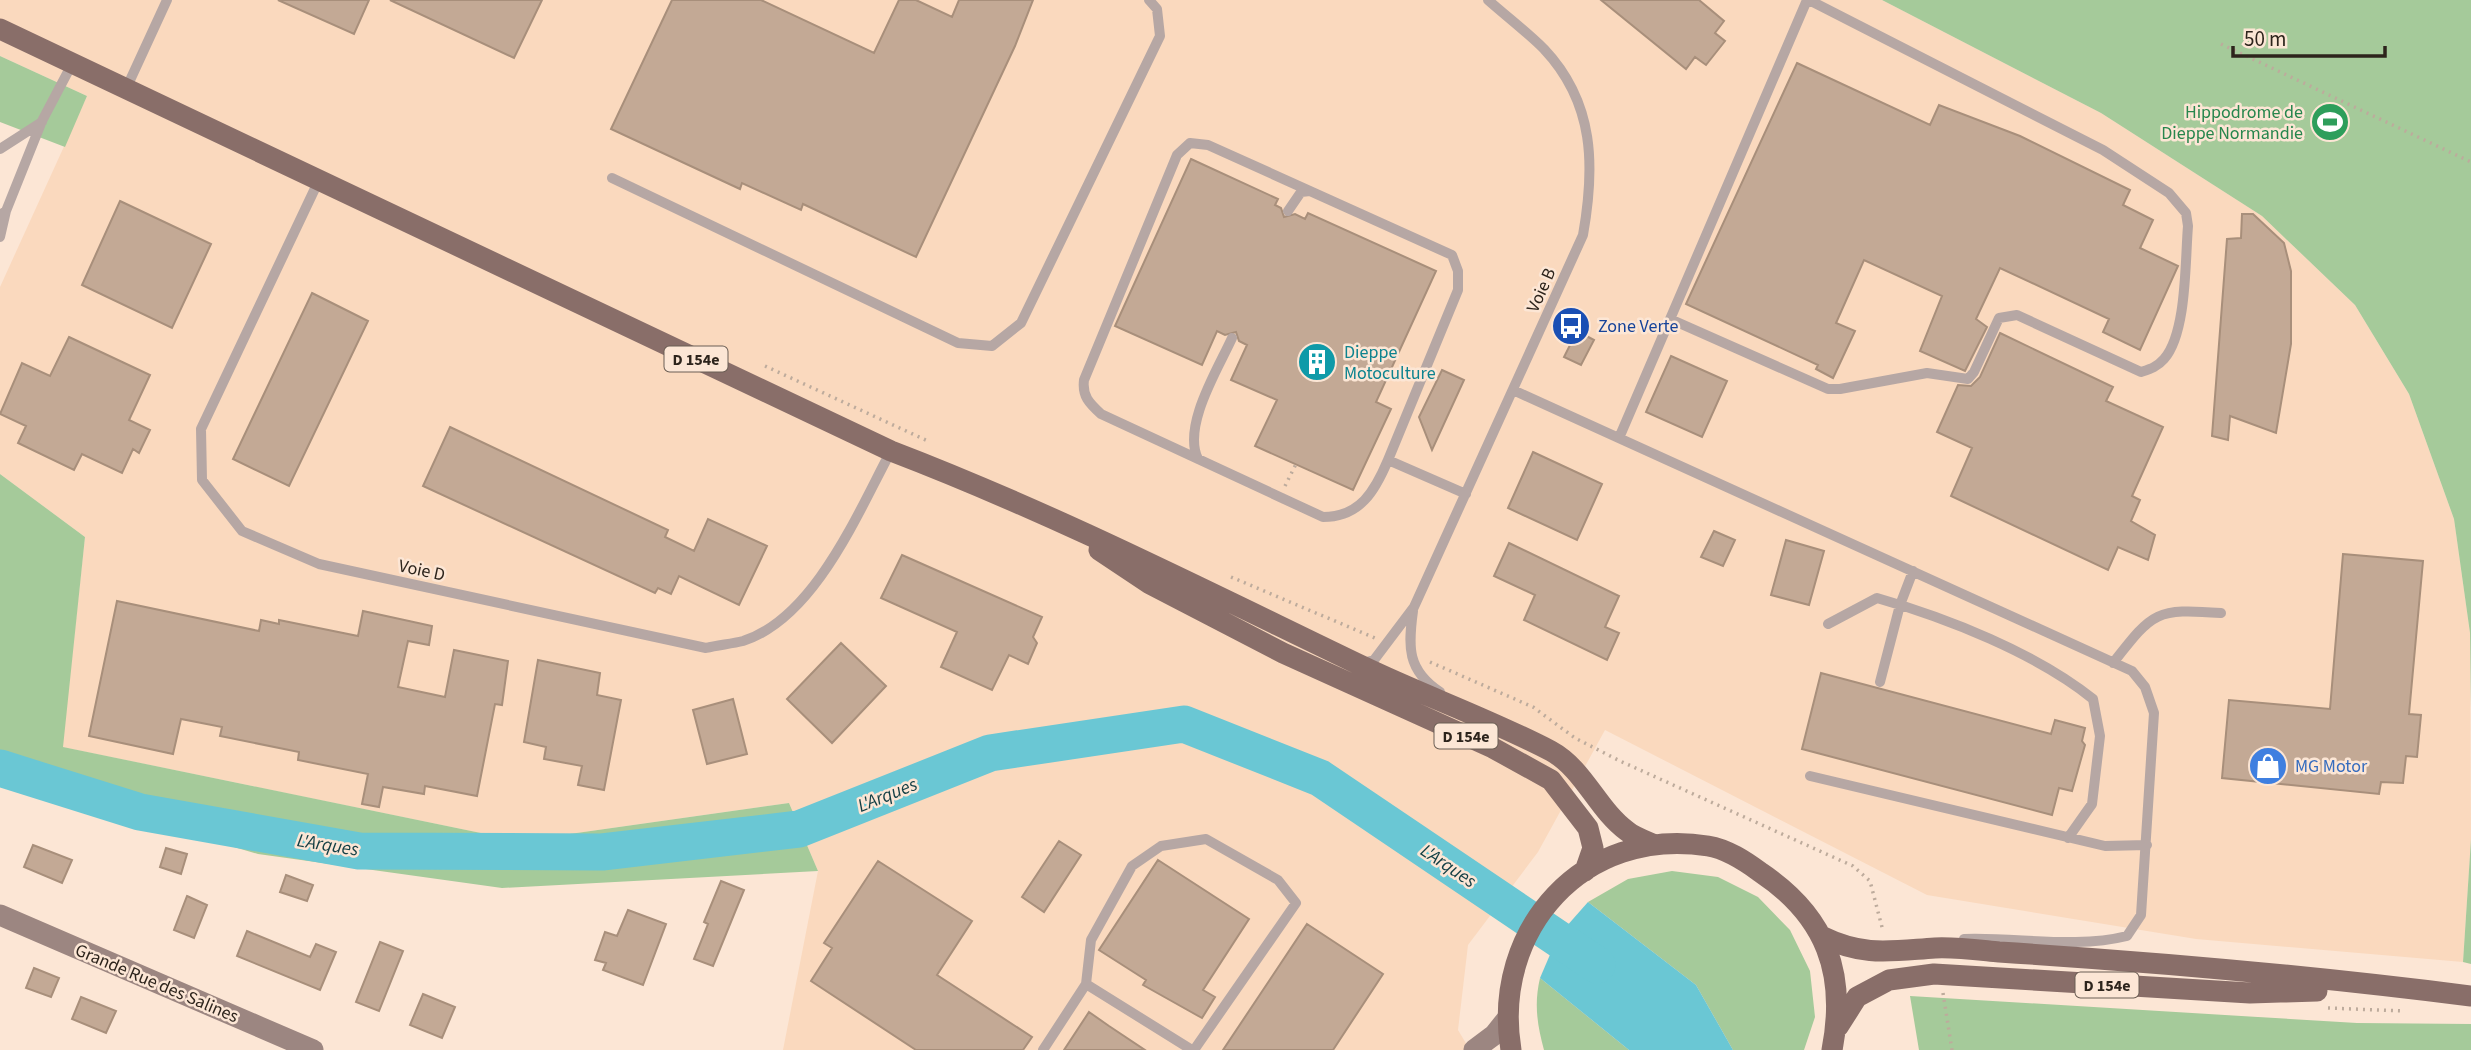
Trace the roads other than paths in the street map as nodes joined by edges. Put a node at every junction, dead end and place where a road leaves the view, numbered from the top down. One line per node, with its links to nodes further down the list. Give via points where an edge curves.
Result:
1 (167, 0): 7 (lane)
2 (1149, 0): 10 (lane, via 1157,9 1160,36 1021,323 992,346 958,342)
3 (1488, 0): 18 (lane, Voie B, via 1545,50 1574,92 1588,138 1592,185 1583,235)
4 (1808, 0): 16 (lane); 16 (lane, via 2103,150 2169,193 2186,213 2188,226 2179,329 2166,357 2141,372 2007,314 1999,318 1968,379 1927,373 1840,390 1828,389)
5 (0, 30): 6 (main road, D 154e)
6 (72, 64): 7 (main road, D 154e); 8 (lane)
7 (126, 89): 11 (main road, D 154e)
8 (42, 121): 9 (lane); 14 (lane)
9 (0, 149)
10 (612, 178)
11 (319, 180): 20 (main road, D 154e); 20 (lane, Voie D, via 201,429 202,480 242,531 319,564 706,648 745,640 787,615 829,565)
12 (1311, 190): 13 (lane, via 1301,192); 21 (lane, via 1208,145 1190,143 1177,155 1083,391 1101,414); 22 (lane, via 1442,248 1456,262 1458,290)
13 (1288, 211)
14 (3, 213): 15 (lane)
15 (0, 237)
16 (1670, 319): 19 (lane)
17 (1232, 338): 21 (lane, via 1196,418)
18 (1513, 390): 19 (lane); 23 (lane, Voie B)
19 (1619, 438): 25 (lane)
20 (891, 451): 24 (main road, D 154e, via 991,489)
21 (1198, 459): 22 (lane, via 1323,517 1349,512 1370,496)
22 (1388, 460): 23 (lane)
23 (1466, 494): 27 (lane, Voie B)
24 (1076, 531): 31 (main road, D 154e, via 1141,557); 38 (main road, D 154e, via 1150,584 1551,780 1588,828 1593,848)
25 (1913, 572): 26 (lane); 30 (lane)
26 (1900, 605): 29 (lane, via 1877,598); 32 (lane); 35 (lane, via 1934,615 2066,677 2093,699 2100,736 2092,804)
27 (1414, 607): 31 (lane, Voie B, via 1374,660); 33 (lane, Voie B, via 1408,643 1418,676 1438,691 1528,732)
28 (2221, 613): 30 (lane, via 2161,613 2143,624)
29 (1829, 624)
30 (2113, 663): 37 (lane, via 2132,671 2145,687 2154,713)
31 (1358, 664): 33 (main road, D 154e)
32 (1880, 682)
33 (1553, 752): 36 (main road, D 154e, via 1581,776 1628,832)
34 (1810, 776): 35 (lane)
35 (2068, 838): 37 (lane, via 2105,846)
36 (1655, 845): 38 (main road); 40 (main road, via 1711,846 1742,859 1788,891)
37 (2147, 845): 41 (lane, via 2141,915 2127,936 2101,942 1931,941 1895,946)
38 (1585, 870): 45 (main road, via 1546,904 1530,927 1518,952)
39 (0, 915): 47 (main road, Grande Rue des Salines)
40 (1821, 936): 41 (main road, D 154e, via 1845,948); 46 (main road, via 1834,971 1839,1009)
41 (1886, 954): 43 (main road, D 154e, via 1937,948 2000,952 2202,967)
42 (1086, 984): 48 (lane); 49 (lane); 49 (lane, via 1091,940 1132,866 1161,846 1206,839 1278,880 1296,903)
43 (2403, 990): 44 (main road, D 154e); 46 (main road, D 154e, via 2250,993 1934,974 1889,980 1857,997)
44 (2465, 995)
45 (1506, 1020): 50 (main road); 51 (main road)
46 (1833, 1040)
47 (313, 1050)
48 (1043, 1050)
49 (1193, 1050)
50 (1474, 1050)
51 (1511, 1050)

